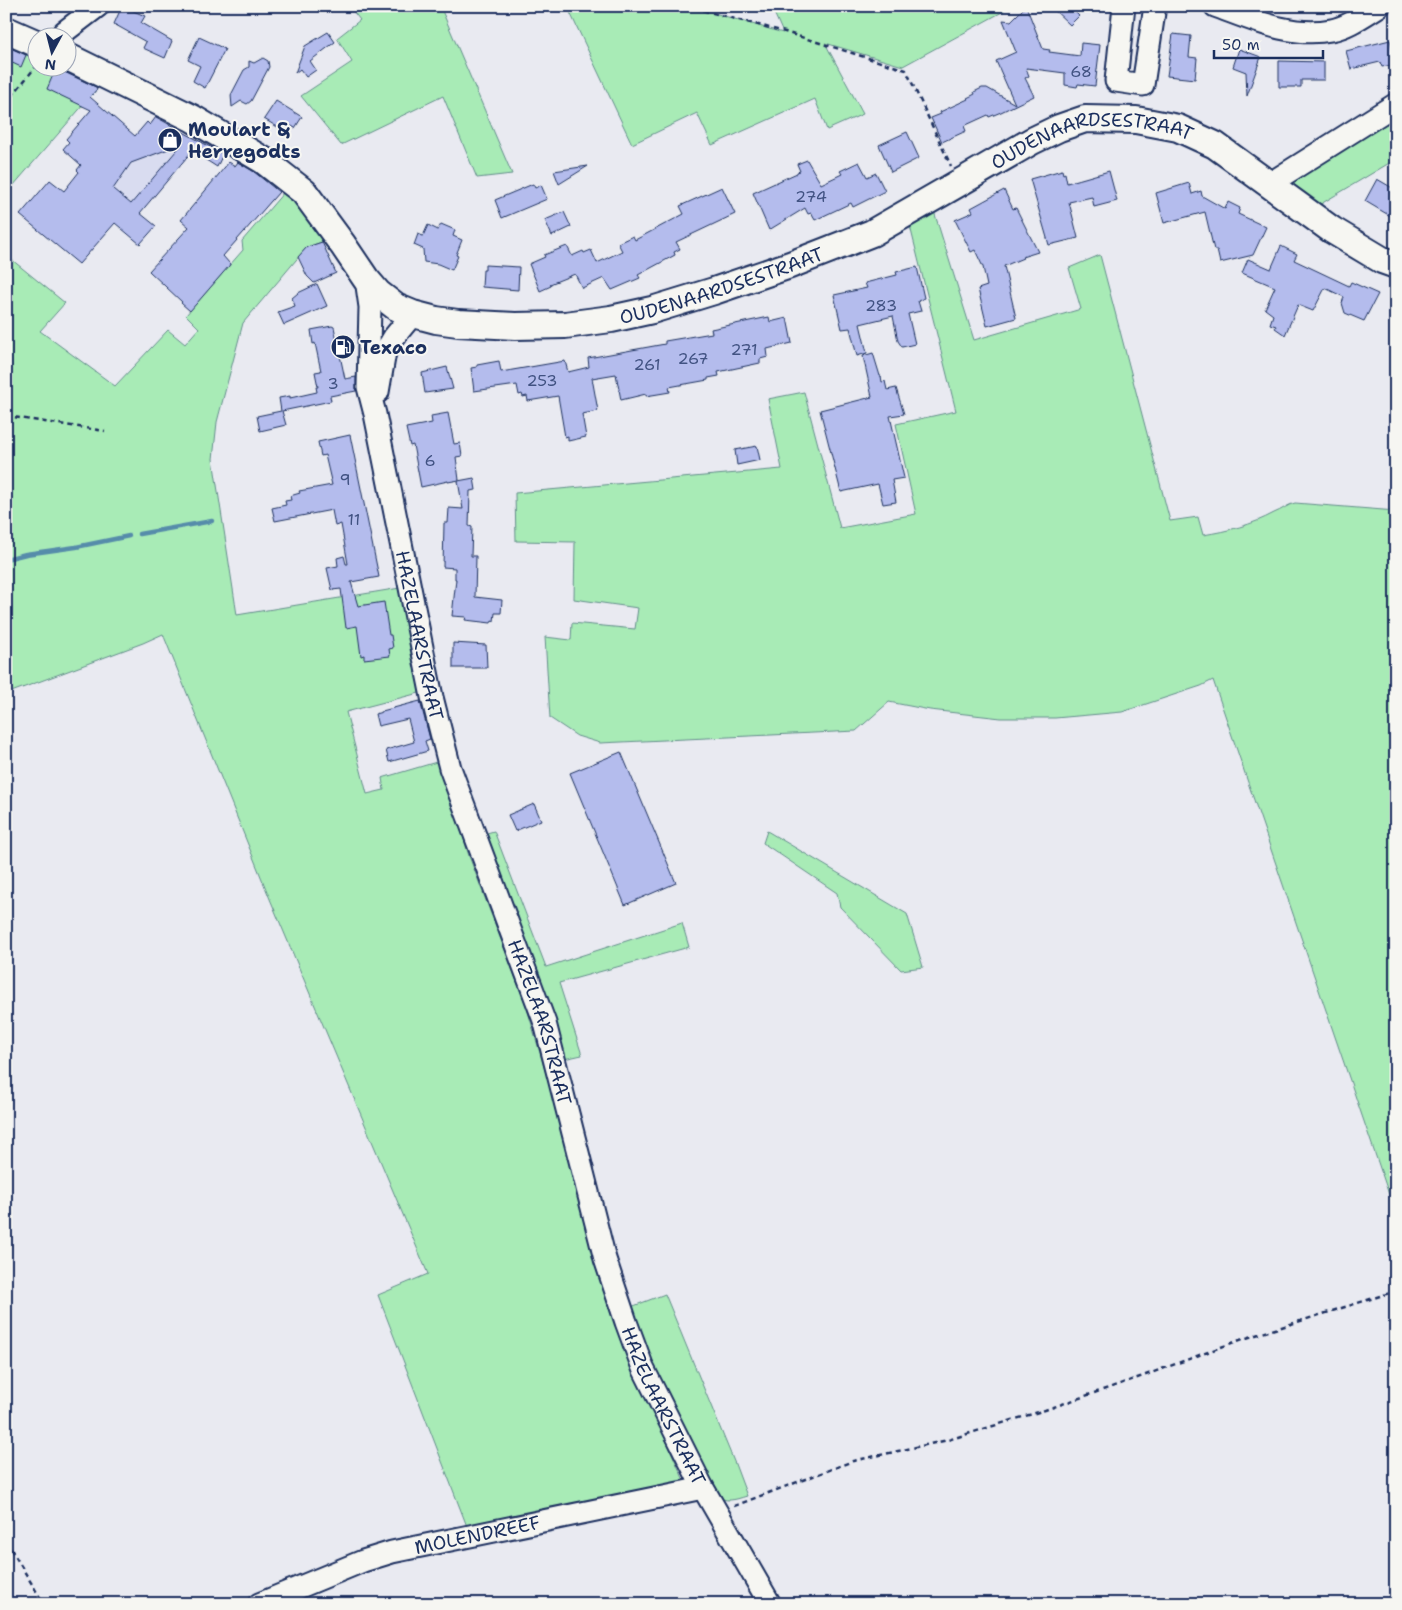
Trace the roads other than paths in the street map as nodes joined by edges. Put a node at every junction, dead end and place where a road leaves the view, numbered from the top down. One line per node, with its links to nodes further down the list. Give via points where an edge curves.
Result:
1 (98, 6): 6 (street)
2 (1124, 6): 3 (street, via 1116,82 1143,85)
3 (1155, 6)
4 (1379, 6): 5 (street, via 1332,30 1308,32 1279,28)
5 (1217, 7)
6 (69, 28)
7 (6, 30): 8 (main road)
8 (28, 40)
9 (78, 62): 13 (main road, OUDENAARDSESTRAAT, via 192,118 264,160 304,192)
10 (1396, 104): 11 (street)
11 (1269, 184): 12 (main road, OUDENAARDSESTRAAT, via 1332,230); 14 (main road, OUDENAARDSESTRAAT, via 1215,145 1178,128 1136,120 1085,119 1032,141 872,233 790,265 652,310 611,320 515,326 458,323)
12 (1396, 265)
13 (366, 279): 14 (main road, OUDENAARDSESTRAAT, via 396,307); 15 (street, HAZELAARSTRAAT, via 370,307 368,387)
14 (413, 314): 15 (street, HAZELAARSTRAAT, via 385,352)
15 (375, 414): 16 (street, HAZELAARSTRAAT, via 432,697 450,768 545,1023 605,1259 626,1322 643,1368)
16 (703, 1488): 17 (street, MOLENDREEF, via 392,1552); 18 (street, HAZELAARSTRAAT)
17 (258, 1604)
18 (770, 1604)

